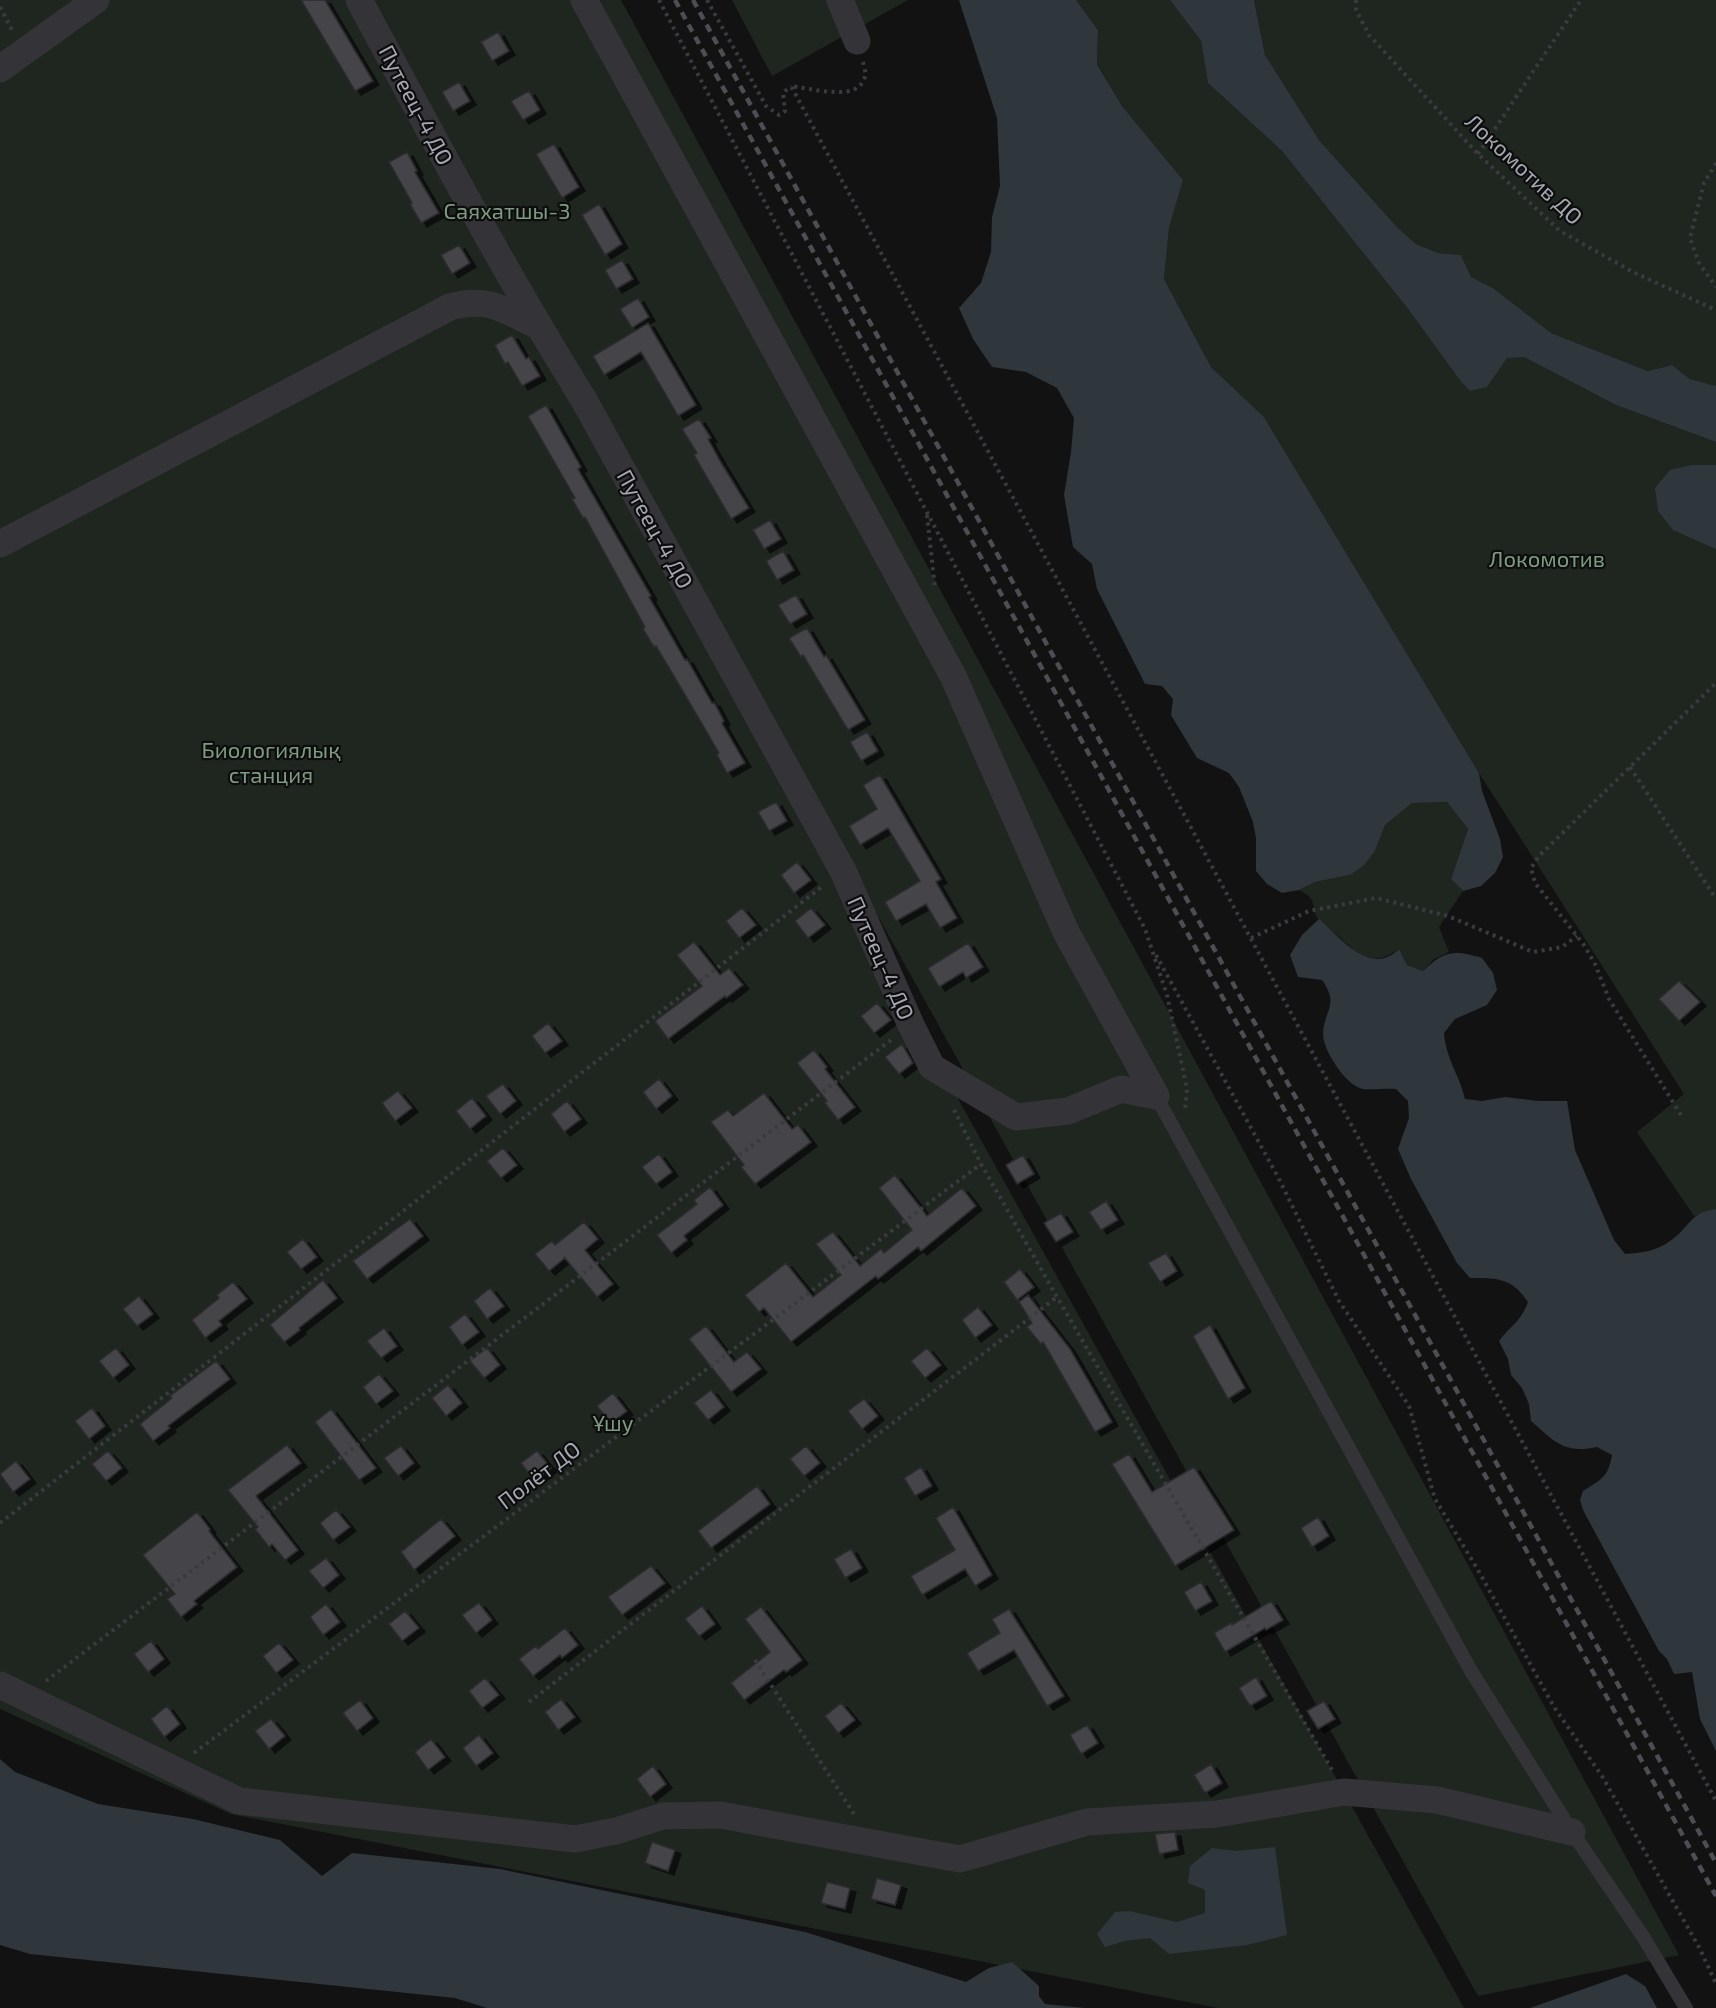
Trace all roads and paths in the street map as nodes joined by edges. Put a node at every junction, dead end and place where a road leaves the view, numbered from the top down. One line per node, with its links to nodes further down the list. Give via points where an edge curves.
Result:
1 (96, 0): 10 (street)
2 (359, 0): 16 (street, Путеец-4 ДО)
3 (584, 0): 28 (street, via 952,676 1066,932)
4 (659, 0): 17 (path)
5 (707, 0): 11 (path, via 766,106 779,114 785,111 783,93)
6 (840, 0): 9 (street)
7 (1356, 0): 12 (path, Локомотив ДО, via 1356,10 1369,36)
8 (1581, 0): 12 (path)
9 (857, 42): 11 (path, via 866,75 859,87 840,92)
10 (0, 69)
11 (791, 86): 25 (path)
12 (1478, 154): 15 (path, Локомотив ДО, via 1560,231 1633,272)
13 (1716, 163): 14 (path, via 1704,183 1690,238 1699,263)
14 (1716, 287)
15 (1716, 310)
16 (538, 326): 18 (street, via 482,302 450,307); 22 (street, Путеец-4 ДО, via 584,400)
17 (926, 512): 19 (path); 26 (path)
18 (0, 544)
19 (935, 590)
20 (1716, 683): 21 (path)
21 (1630, 766): 23 (path); 24 (path, via 1531,868 1535,883)
22 (843, 871): 27 (street, Путеец-4 ДО); 34 (path)
23 (1716, 899)
24 (1576, 936): 25 (path, via 1562,947 1533,952 1448,916 1376,898 1310,911); 30 (path, via 1595,964 1609,999)
25 (1251, 938): 41 (path)
26 (1150, 944): 31 (path, via 1167,995 1187,1089); 44 (path, via 1278,1177 1339,1300 1409,1407 1435,1498 1554,1707 1602,1776)
27 (910, 1025): 28 (street, Путеец-4 ДО, via 932,1067 1016,1117 1068,1111 1121,1089); 37 (path)
28 (1156, 1096): 31 (lane)
29 (952, 1106): 32 (path)
30 (1681, 1115)
31 (1183, 1145): 42 (lane, via 1471,1671)
32 (981, 1164): 33 (path); 39 (path, Полёт ДО)
33 (1058, 1298): 38 (path); 40 (path)
34 (0, 1523)
35 (755, 1660): 43 (path)
36 (0, 1685): 37 (street)
37 (24, 1697): 39 (street)
38 (529, 1702)
39 (173, 1768): 43 (street, via 239,1801 575,1839 663,1816 720,1815)
40 (1344, 1792): 42 (street, via 1437,1800); 43 (street, via 1217,1814 1087,1822 960,1859)
41 (1716, 1801)
42 (1572, 1832): 45 (lane)
43 (872, 1843)
44 (1716, 1984)
45 (1686, 2008)

